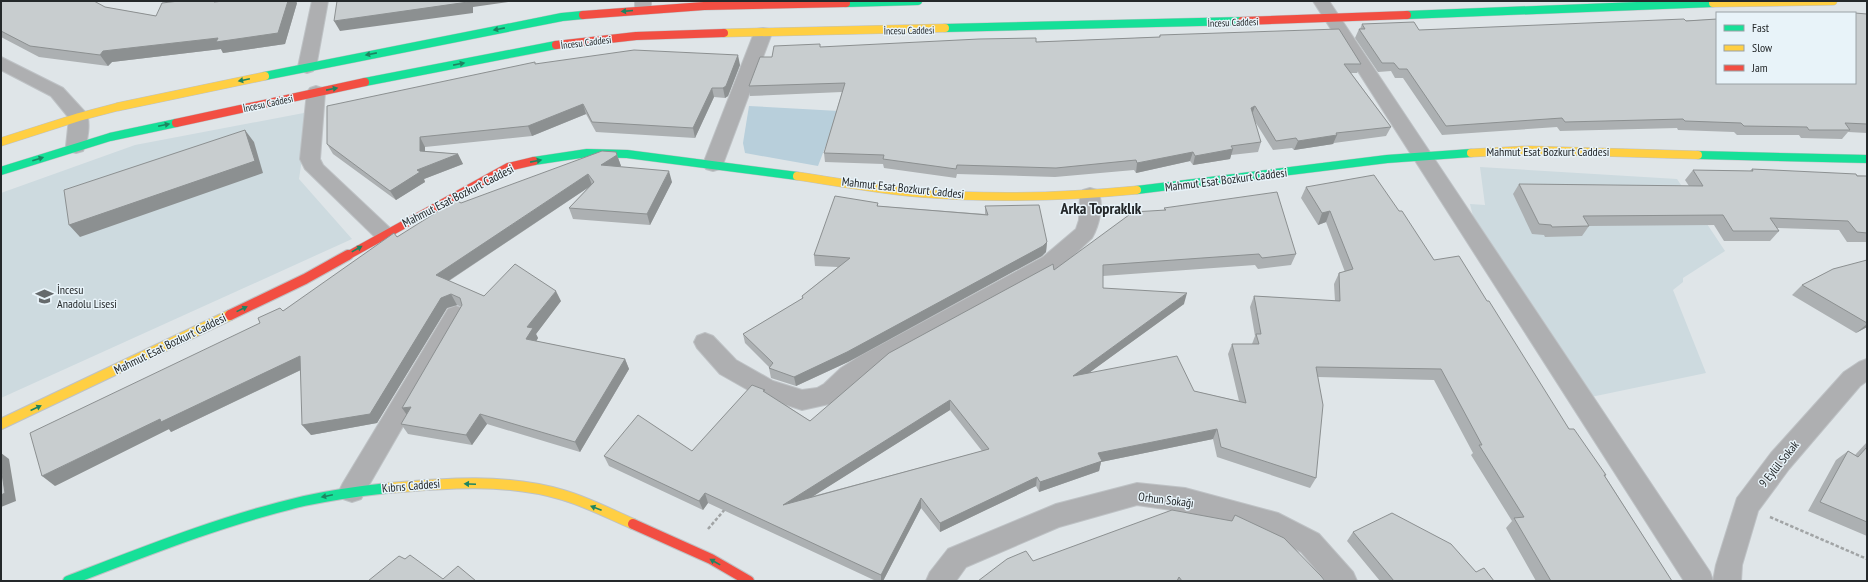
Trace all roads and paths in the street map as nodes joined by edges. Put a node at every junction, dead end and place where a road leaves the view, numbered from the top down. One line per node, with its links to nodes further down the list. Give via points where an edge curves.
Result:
1 (320, 1): 9 (street)
2 (918, 1): 5 (main road)
3 (1833, 1): 4 (main road, İncesu Caddesi)
4 (1630, 4): 6 (main road, İncesu Caddesi)
5 (643, 5): 9 (main road, one-way to 9, via 562,17)
6 (1326, 10): 7 (main road, İncesu Caddesi, via 1133,25); 14 (street)
7 (763, 32): 10 (main road, İncesu Caddesi, one-way to 7, via 568,43 643,36); 16 (street)
8 (1, 63): 11 (street, via 57,92)
9 (307, 67): 11 (main road, one-way to 11)
10 (316, 92): 13 (main road, İncesu Caddesi, one-way to 10); 19 (street, via 310,159 315,169)
11 (79, 117): 12 (main road); 13 (street)
12 (1, 142)
13 (76, 146): 17 (main road, İncesu Caddesi, one-way to 13)
14 (1420, 155): 15 (main road, Mahmut Esat Bozkurt Caddesi, via 1528,150); 18 (main road, Mahmut Esat Bozkurt Caddesi, via 1201,184); 33 (street)
15 (1867, 159)
16 (713, 164): 18 (main road, Mahmut Esat Bozkurt Caddesi, via 932,194 996,198); 19 (main road, Mahmut Esat Bozkurt Caddesi, one-way to 16, via 508,168 532,161 587,153 627,154)
17 (1, 171)
18 (1090, 195): 21 (street, via 1089,220 1085,233 1051,263 868,363 822,397 802,400 765,388 728,367)
19 (384, 234): 23 (main road, Mahmut Esat Bozkurt Caddesi, one-way to 19, via 305,279)
20 (456, 315): 24 (street)
21 (705, 342)
22 (1867, 369): 26 (street, 9 Eylül Sokak, via 1852,379 1780,461)
23 (1, 424)
24 (352, 491): 27 (main road, Kıbrıs Caddesi, one-way to 24, via 609,513 562,495 510,485 449,483); 29 (main road, Kıbrıs Caddesi, one-way to 29, via 269,509)
25 (730, 503): 27 (path)
26 (1746, 506): 28 (path); 34 (street, 9 Eylül Sokak)
27 (690, 550): 30 (main road, Kıbrıs Caddesi, one-way to 27)
28 (1867, 559)
29 (68, 581)
30 (749, 581)
31 (940, 581): 32 (street, Orhun Sokağı, via 957,558 1056,516 1137,494 1185,500 1269,520 1310,543)
32 (1343, 581)
33 (1700, 581)
34 (1727, 581)

